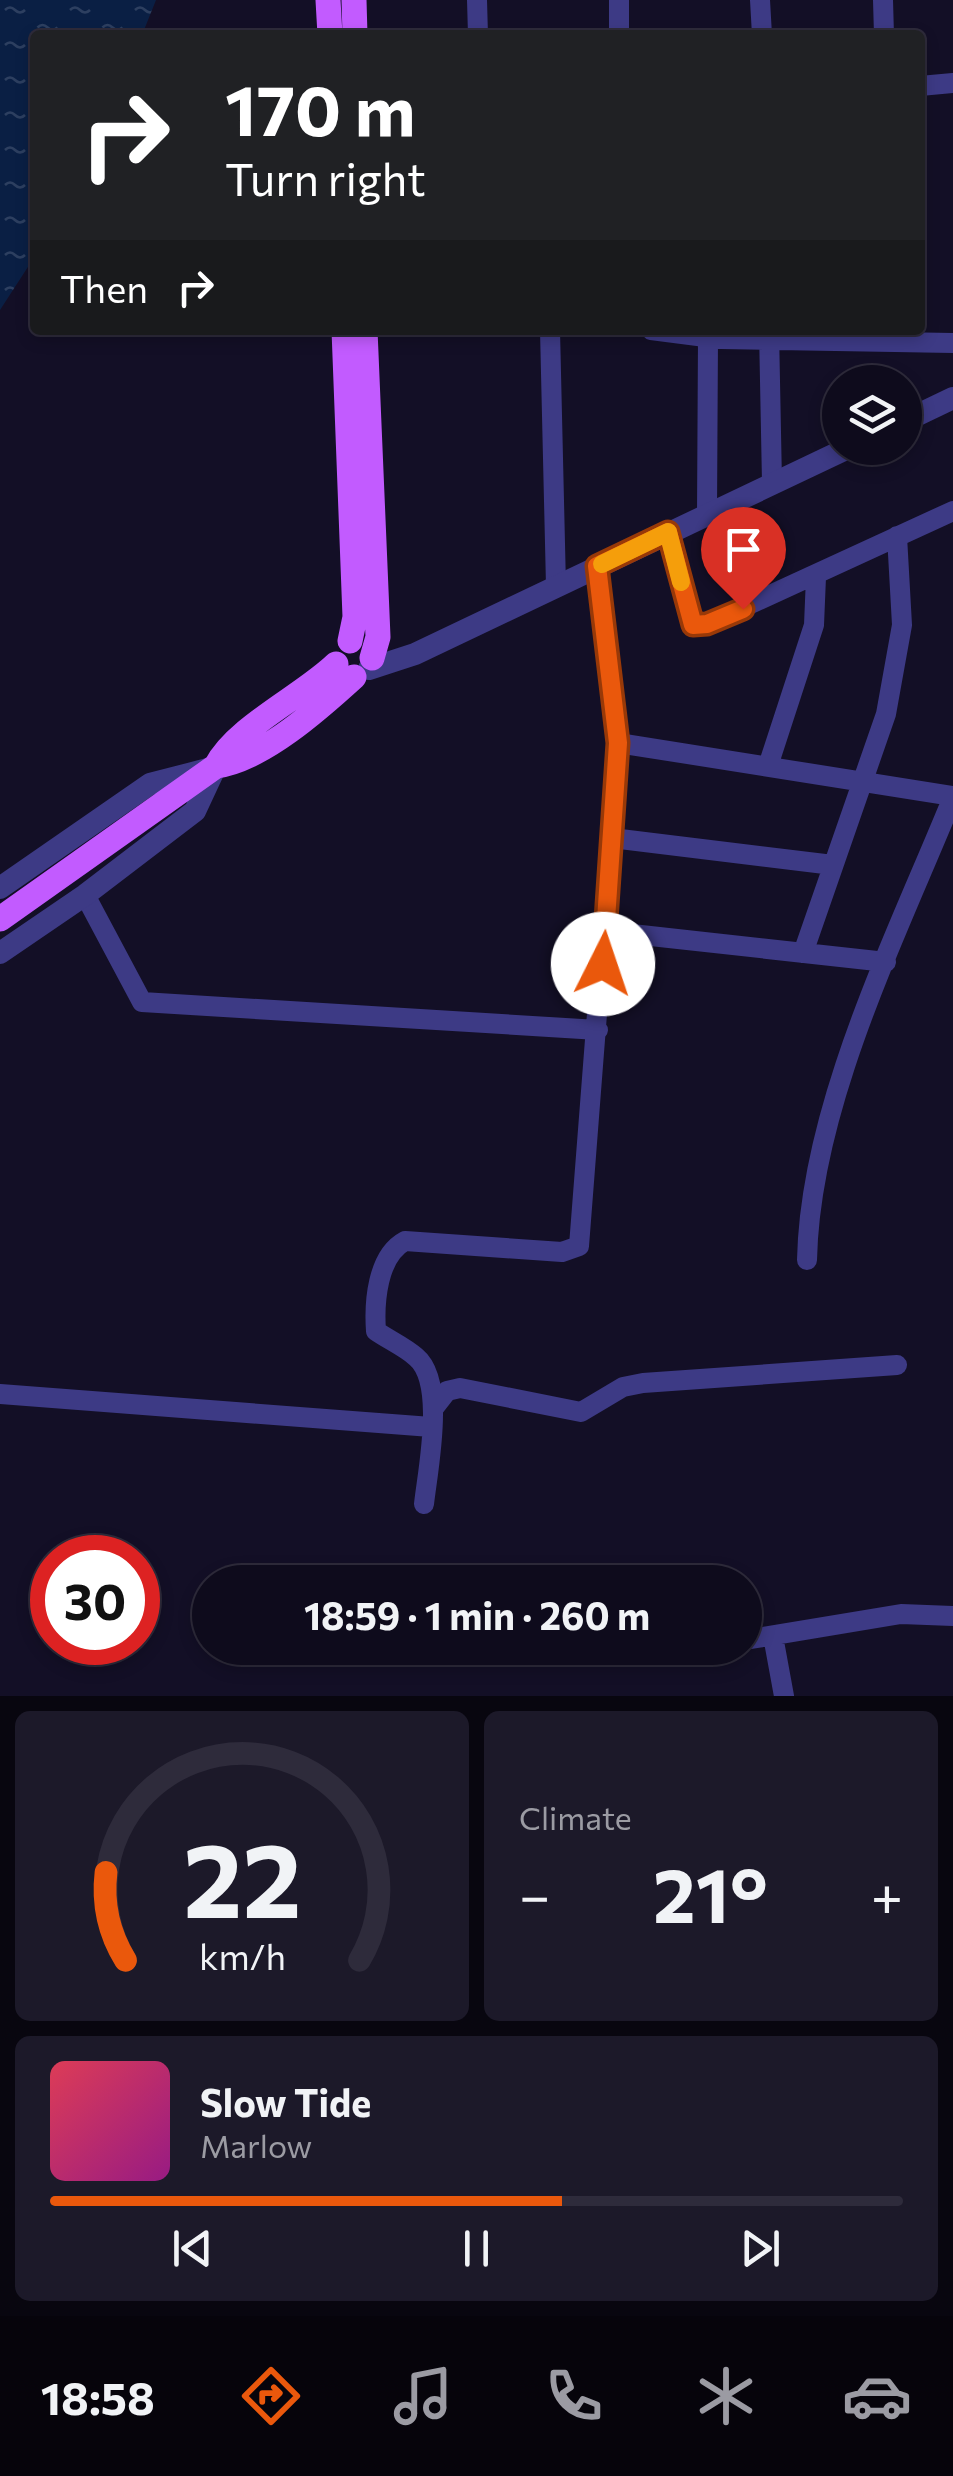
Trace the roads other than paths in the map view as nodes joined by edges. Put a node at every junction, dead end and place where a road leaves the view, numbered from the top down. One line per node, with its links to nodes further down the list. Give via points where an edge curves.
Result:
1 (328, 0): 7 (main road)
2 (354, 0): 8 (main road)
3 (476, 0): 9 (street)
4 (618, 0): 10 (street)
5 (760, 0): 11 (street)
6 (883, 0): 12 (street)
7 (330, 30)
8 (356, 30)
9 (478, 30)
10 (619, 30)
11 (762, 30)
12 (884, 30)
13 (953, 83): 14 (street)
14 (925, 86)
15 (344, 335): 36 (main road, via 355,616 350,641 367,646)
16 (365, 335): 36 (main road, via 378,637)
17 (550, 335): 35 (street)
18 (692, 335): 23 (street)
19 (749, 335): 23 (street)
20 (770, 335): 28 (street)
21 (830, 335): 22 (street)
22 (889, 336): 24 (street)
23 (708, 337): 30 (street)
24 (953, 344)
25 (953, 398): 26 (street)
26 (922, 413)
27 (822, 460): 28 (street)
28 (772, 483): 30 (street)
29 (953, 511): 32 (street)
30 (707, 513): 31 (street)
31 (668, 532): 33 (street); 34 (street, via 693,625)
32 (898, 536): 34 (street); 40 (street, via 902,625 886,714)
33 (597, 566): 35 (street); 37 (street)
34 (816, 578): 39 (street, via 814,625)
35 (556, 586): 36 (street, via 415,654)
36 (358, 667): 38 (main road, via 312,687 225,750)
37 (618, 743): 39 (street); 42 (street)
38 (216, 766): 44 (street, via 150,784); 45 (street, via 195,810); 46 (main road)
39 (768, 766): 40 (street)
40 (860, 781): 41 (street); 43 (street)
41 (953, 796): 50 (street)
42 (612, 838): 43 (street); 47 (street)
43 (832, 865): 49 (street)
44 (0, 888)
45 (86, 895): 48 (street); 51 (street, via 142,1002)
46 (0, 918)
47 (605, 932): 49 (street); 51 (street)
48 (0, 953)
49 (803, 953): 50 (street)
50 (886, 962): 52 (street, via 852,1045 808,1208)
51 (598, 1030): 55 (street, via 579,1246 562,1252 406,1240 388,1261 374,1302 376,1331 426,1368)
52 (808, 1260)
53 (897, 1364): 55 (street, via 643,1383 622,1387 580,1412 460,1388 447,1392)
54 (0, 1394): 55 (street)
55 (432, 1418): 56 (street)
56 (424, 1504)
57 (953, 1616): 58 (street, via 902,1614)
58 (773, 1636): 59 (street); 60 (street)
59 (762, 1638)
60 (784, 1696)

